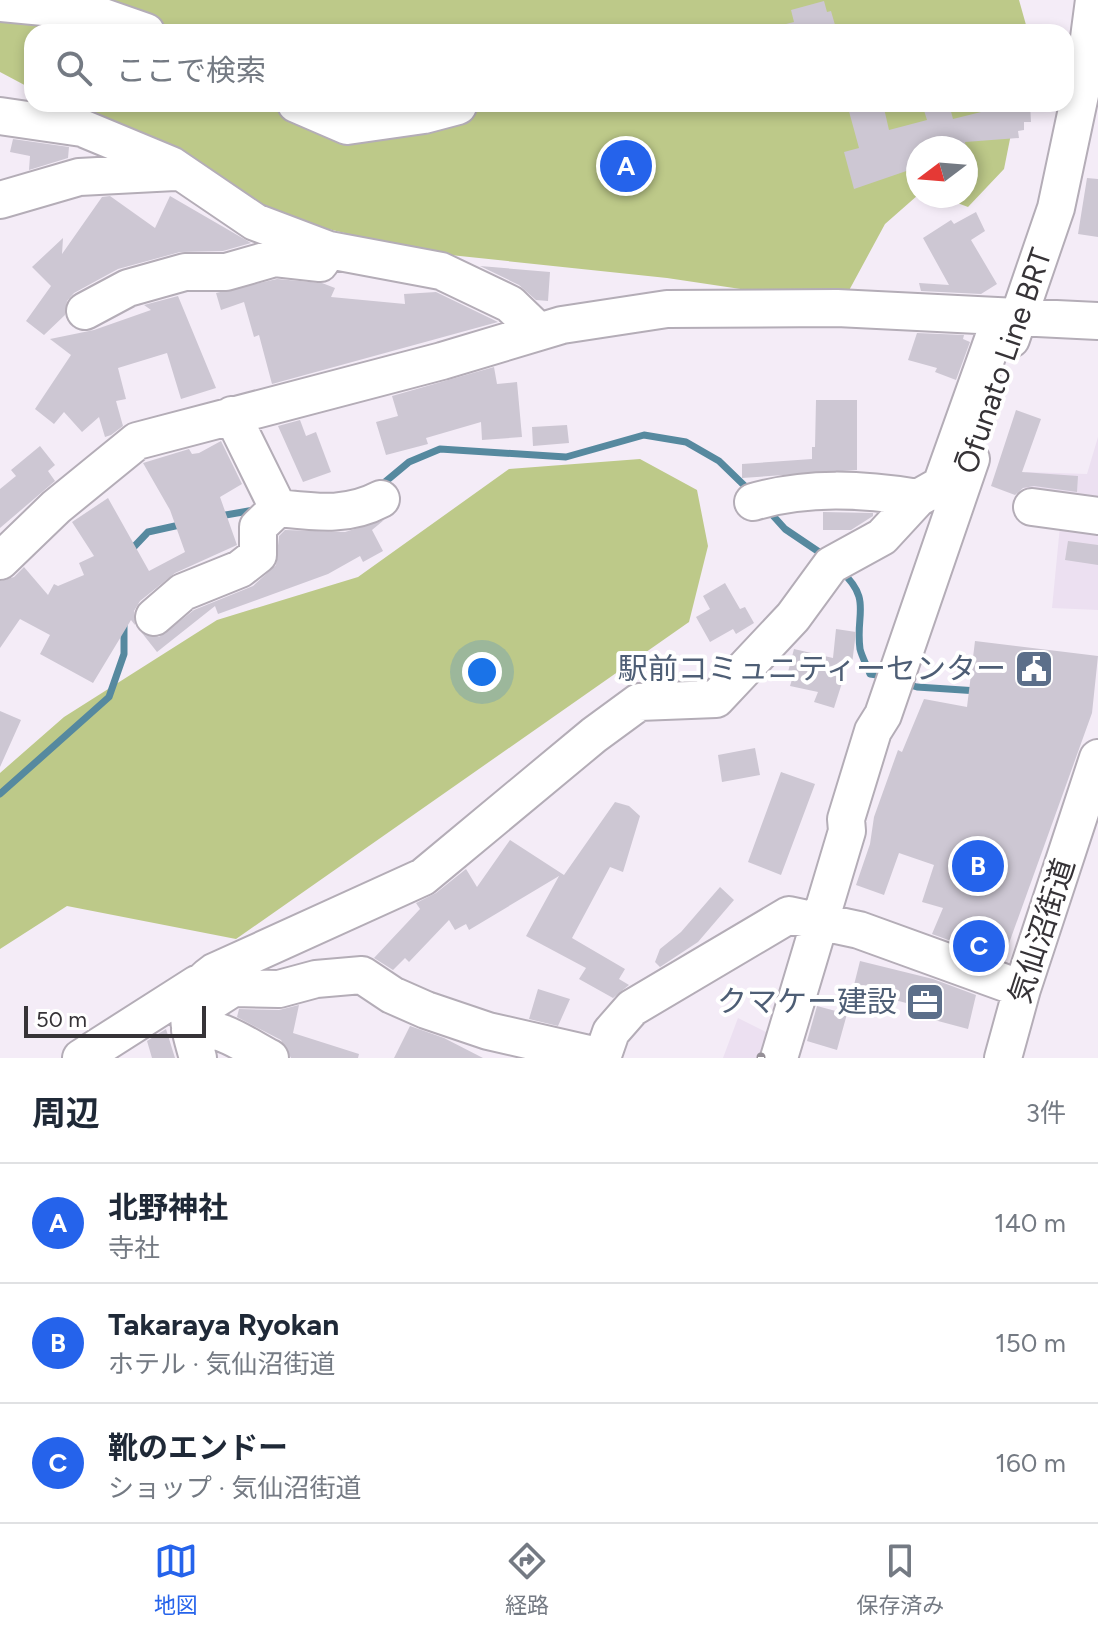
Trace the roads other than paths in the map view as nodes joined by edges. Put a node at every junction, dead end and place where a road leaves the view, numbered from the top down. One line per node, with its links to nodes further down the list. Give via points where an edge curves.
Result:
1 (1094, 0): 11 (street, Ōfunato Line BRT, via 1056,208)
2 (0, 3): 3 (street, via 86,11)
3 (123, 24)
4 (315, 112): 5 (street, via 347,126)
5 (435, 112)
6 (0, 116): 7 (street, via 82,128)
7 (181, 172): 8 (street, via 79,177); 9 (street, via 255,222)
8 (0, 200)
9 (329, 250): 10 (street, via 320,263 275,258 226,272 185,272 128,288); 13 (street, via 441,271 510,304)
10 (85, 311)
11 (1009, 318): 12 (street); 13 (street, via 837,308 667,309); 15 (street, via 941,485); 26 (street, Ōfunato Line BRT)
12 (1098, 321)
13 (539, 332): 14 (street)
14 (232, 415): 18 (street); 22 (street, via 137,441)
15 (918, 498): 17 (street, via 864,489 781,494); 21 (street, via 882,537)
16 (381, 499): 18 (street, via 338,514)
17 (753, 502)
18 (276, 504): 24 (street, via 258,527 258,555 240,569 183,592)
19 (1032, 507): 20 (street)
20 (1098, 516)
21 (839, 559): 23 (street); 27 (street, via 716,699 639,702 423,877)
22 (0, 561)
23 (834, 603)
24 (154, 617)
25 (1098, 758): 28 (street, 気仙沼街道)
26 (822, 919): 28 (street); 30 (street, via 789,915 641,1002 611,1032); 33 (street, Ōfunato Line BRT)
27 (197, 984): 29 (street, via 190,999); 31 (street)
28 (1022, 989): 34 (street, 気仙沼街道)
29 (195, 1038): 30 (street, via 208,1004 233,988 279,989 362,975 392,995 475,1027); 32 (street, via 224,1034)
30 (602, 1057)
31 (81, 1058)
32 (270, 1058)
33 (779, 1058)
34 (1003, 1058)

